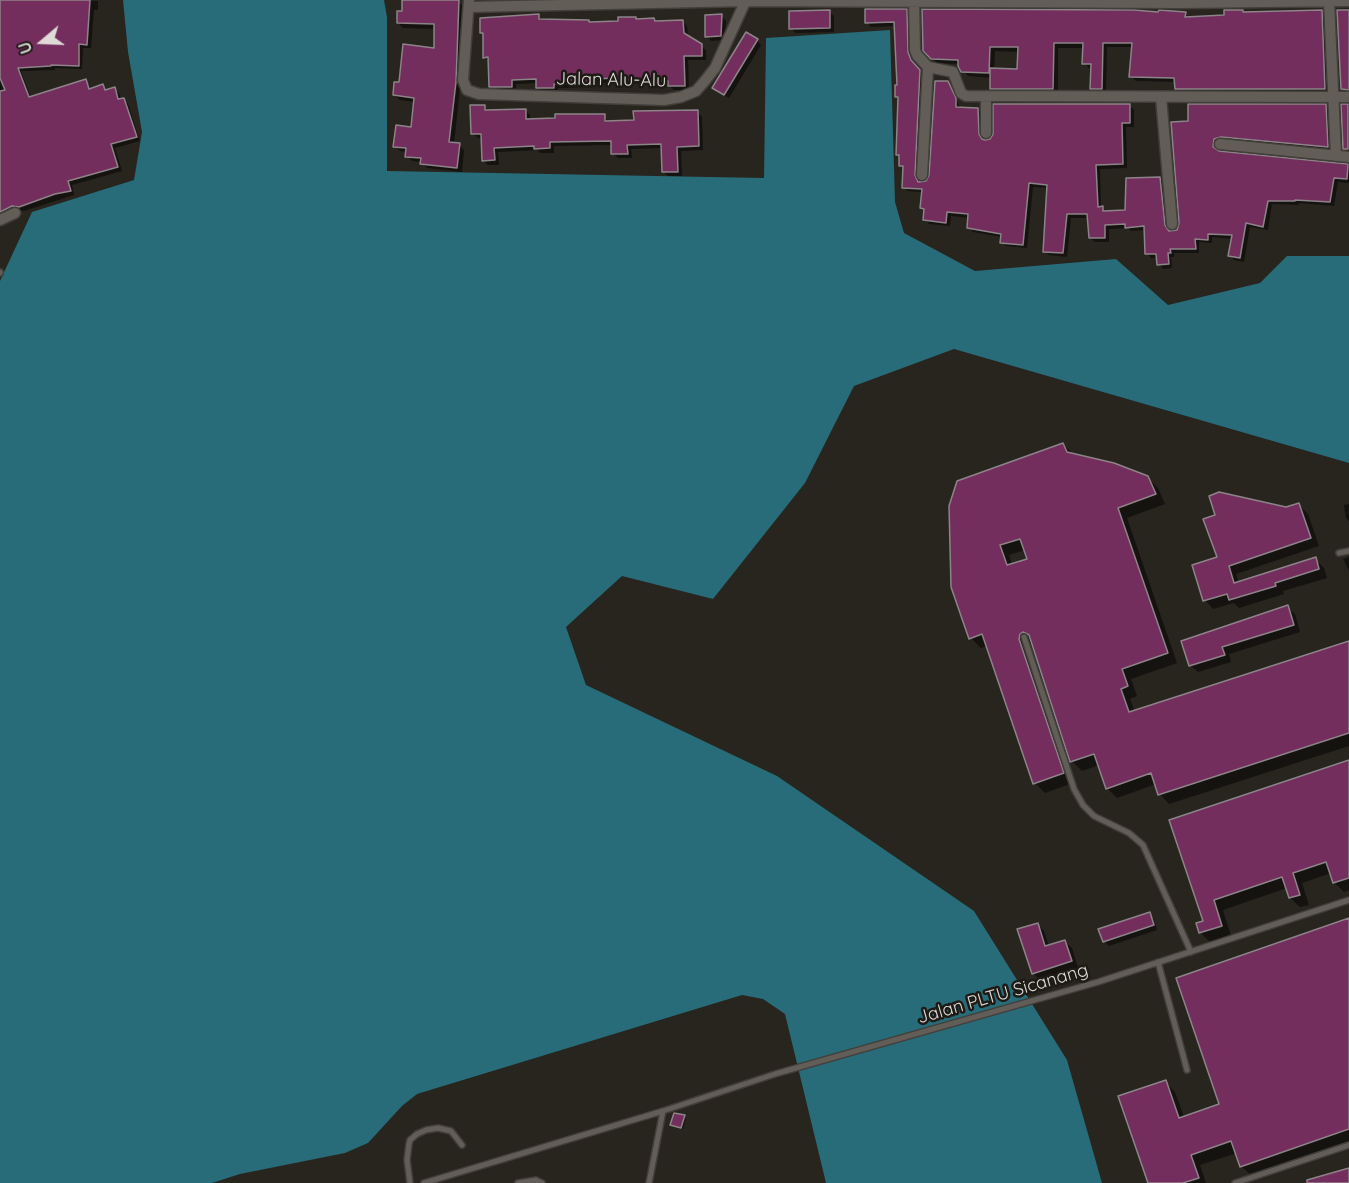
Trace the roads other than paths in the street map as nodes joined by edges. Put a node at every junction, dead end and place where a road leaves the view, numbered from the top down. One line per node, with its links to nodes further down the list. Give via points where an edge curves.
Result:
1 (746, 0): 2 (street); 5 (street); 5 (street, Jalan Alu-Alu, via 715,68 696,91 664,100 479,94 467,90 463,80)
2 (914, 1): 4 (street); 6 (street, via 915,50)
3 (1349, 1): 4 (street)
4 (1329, 2): 9 (street)
5 (469, 4)
6 (928, 68): 7 (street, via 952,72 963,95); 15 (street)
7 (986, 96): 8 (street); 11 (street)
8 (1161, 97): 9 (street); 18 (street)
9 (1333, 98): 10 (street); 13 (street)
10 (1349, 98)
11 (986, 133)
12 (1220, 144): 13 (street)
13 (1336, 156): 14 (street)
14 (1349, 157)
15 (922, 175)
16 (15, 213): 17 (street)
17 (0, 220)
18 (1173, 224)
19 (1349, 551): 20 (lane)
20 (1339, 553)
21 (1024, 637): 23 (lane, via 1074,789 1094,816 1129,833 1143,845)
22 (1349, 900): 23 (lane, Jalan PLTU Sicanang)
23 (1191, 952): 24 (lane, Jalan PLTU Sicanang)
24 (1158, 962): 25 (lane); 26 (lane, Jalan PLTU Sicanang, via 775,1074)
25 (1187, 1070)
26 (663, 1111): 30 (lane, Jalan PLTU Sicanang); 33 (lane)
27 (462, 1145): 29 (lane, via 451,1131 438,1128 417,1134 409,1144)
28 (1349, 1145): 34 (lane)
29 (410, 1183)
30 (424, 1183)
31 (518, 1183): 32 (lane)
32 (542, 1183)
33 (649, 1183)
34 (1235, 1183)

